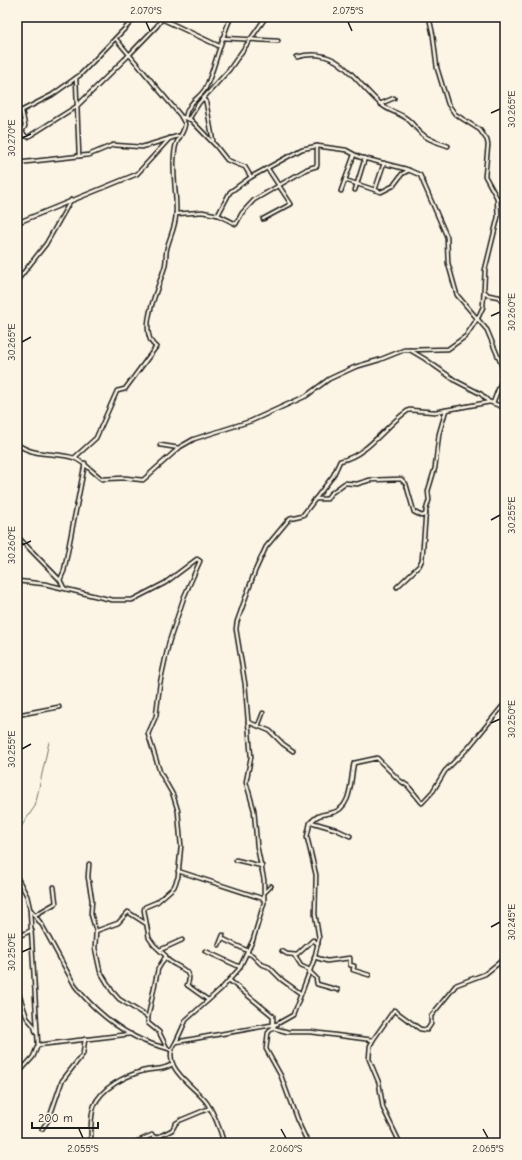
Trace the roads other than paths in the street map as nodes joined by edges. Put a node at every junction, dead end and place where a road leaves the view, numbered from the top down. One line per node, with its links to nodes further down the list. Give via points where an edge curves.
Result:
1 (136, 17): 7 (street)
2 (231, 17): 6 (street)
3 (266, 17): 8 (street)
4 (428, 17): 49 (street, via 437,68 448,104 455,114 480,130 488,145 485,173 497,198 498,217 485,270)
5 (162, 18): 10 (street); 11 (street)
6 (222, 38): 8 (street); 10 (street)
7 (116, 39): 11 (street); 13 (street)
8 (250, 40): 9 (street); 15 (street, via 229,70)
9 (278, 41)
10 (219, 46): 20 (street, via 207,86 192,101)
11 (130, 56): 17 (street); 20 (street)
12 (297, 57): 16 (street, via 316,54 327,56 353,73)
13 (76, 78): 17 (street); 18 (street)
14 (394, 98): 16 (street)
15 (203, 99): 21 (street); 26 (street, via 207,107)
16 (380, 104): 28 (street, via 407,118 430,140)
17 (77, 106): 22 (street, via 28,137); 30 (street)
18 (22, 111): 19 (street); 22 (street, via 25,126)
19 (17, 113)
20 (183, 117): 21 (street); 24 (street, via 184,131)
21 (188, 119): 26 (street)
22 (22, 131): 23 (street)
23 (17, 132)
24 (180, 136): 25 (street); 44 (street, via 176,140 173,166)
25 (170, 138): 30 (street, via 142,146 113,146); 43 (street, via 137,174)
26 (213, 142): 36 (street, via 227,160 245,167)
27 (317, 146): 29 (street, via 346,150); 34 (street, via 302,149); 39 (street, via 317,166 307,169)
28 (448, 146)
29 (354, 155): 31 (street); 37 (street)
30 (79, 156): 32 (street)
31 (365, 158): 33 (street); 38 (street)
32 (17, 163)
33 (384, 163): 35 (street); 41 (street)
34 (268, 169): 36 (street); 39 (street)
35 (409, 170): 41 (street, via 402,174 393,186 381,192); 51 (street, via 420,175 425,183 447,237 448,262 458,295)
36 (251, 176): 45 (street, via 230,192)
37 (345, 180): 38 (street); 42 (street)
38 (358, 184): 40 (street); 41 (street)
39 (279, 187): 45 (street, via 254,200 236,224); 46 (street, via 291,204)
40 (355, 190)
41 (375, 190)
42 (341, 191)
43 (72, 200): 47 (street); 48 (street, via 46,244)
44 (176, 214): 45 (street, via 202,212); 60 (street, via 173,234 166,248 164,270 150,312 149,336 156,347 125,389 118,391 96,438)
45 (218, 215)
46 (263, 219)
47 (17, 223)
48 (17, 281)
49 (484, 292): 50 (street, via 499,297); 51 (street, via 483,307)
50 (505, 305)
51 (477, 319): 52 (street, via 466,336 448,350); 53 (street, via 488,333)
52 (410, 350): 54 (street, via 481,394); 59 (street, via 400,350 355,367 329,379 306,396 262,416 198,437)
53 (503, 365): 54 (street, via 503,377)
54 (491, 403): 55 (street); 56 (street)
55 (505, 408)
56 (446, 410): 62 (street, via 406,412 380,437 356,455 340,461 334,476); 63 (street, via 439,434)
57 (17, 444): 60 (street, via 36,453)
58 (160, 445): 59 (street)
59 (179, 448): 61 (street, via 147,479 140,481 126,478 102,479)
60 (74, 458): 61 (street)
61 (84, 463): 65 (street, via 64,571)
62 (315, 499): 63 (street, via 327,499 345,483 400,479 406,484 414,512 422,516); 73 (street, via 303,515 290,518 266,547 237,622)
63 (426, 514): 67 (street, via 422,560)
64 (17, 537): 65 (street)
65 (60, 580): 68 (street)
66 (17, 581): 68 (street, via 31,581 59,589)
67 (397, 587)
68 (64, 588): 81 (street, via 112,600 132,600 165,583 192,561 200,561 184,597 169,642 156,716 148,734 160,772 173,795 180,821 182,846)
69 (505, 703): 76 (street, via 469,747 445,770 433,791 422,803 381,760 374,757 354,763 348,797 343,806 332,813 322,814)
70 (59, 707): 72 (street)
71 (263, 713): 74 (street)
72 (17, 715)
73 (248, 722): 74 (street); 80 (street, via 251,758 246,782 254,810 257,846)
74 (258, 726): 75 (street, via 270,731)
75 (293, 751)
76 (311, 822): 77 (street, via 335,828); 95 (street, via 307,837 316,875 315,914)
77 (350, 836)
78 (236, 860): 80 (street)
79 (89, 864): 91 (street, via 91,914)
80 (262, 866): 85 (street)
81 (178, 871): 86 (street); 89 (street, via 174,887 157,902 144,908)
82 (17, 877): 87 (street)
83 (271, 886): 85 (street)
84 (54, 887): 88 (street, via 56,903)
85 (265, 892): 86 (street)
86 (264, 899): 99 (street, via 258,927)
87 (30, 909): 88 (street); 90 (street)
88 (35, 915): 116 (street, via 81,995)
89 (145, 923): 91 (street, via 128,912 118,923); 96 (street, via 151,942)
90 (32, 930): 92 (street); 120 (street)
91 (96, 931): 114 (street, via 97,963 103,978 119,999)
92 (17, 937)
93 (182, 940): 96 (street)
94 (219, 944): 99 (street, via 223,937)
95 (319, 944): 100 (street, via 313,940 300,953); 101 (street)
96 (160, 950): 102 (street)
97 (205, 951): 104 (street)
98 (282, 951): 100 (street)
99 (248, 952): 104 (street); 110 (street, via 262,964 269,966 282,980)
100 (294, 955): 105 (street, via 301,966)
101 (314, 957): 105 (street); 106 (street, via 327,961 350,958 353,970)
102 (166, 958): 111 (street, via 187,971 187,985); 114 (street, via 158,969)
103 (505, 958): 118 (street, via 482,975 456,985 432,1015 427,1030 420,1029 394,1010)
104 (240, 967): 107 (street)
105 (310, 971): 109 (street, via 317,984); 110 (street)
106 (369, 975)
107 (229, 980): 111 (street); 115 (street, via 273,1016)
108 (17, 988): 112 (street)
109 (338, 990)
110 (300, 993): 115 (street, via 293,1014)
111 (208, 1000): 119 (street, via 186,1020)
112 (24, 1010): 113 (street); 120 (street, via 34,1026)
113 (17, 1014)
114 (148, 1017): 121 (street, via 148,1023 159,1032)
115 (274, 1025): 118 (street, via 288,1032 311,1032); 119 (street); 130 (street, via 268,1033 266,1049 282,1076)
116 (131, 1034): 117 (street); 121 (street, via 150,1044)
117 (85, 1039): 120 (street); 126 (street, via 83,1054 62,1081 50,1119)
118 (372, 1040): 131 (street, via 368,1059 379,1083 383,1108)
119 (176, 1042): 122 (street)
120 (38, 1044): 124 (street, via 33,1057)
121 (167, 1048): 122 (street)
122 (170, 1050): 123 (street)
123 (172, 1064): 125 (street); 127 (street, via 165,1069 138,1073 105,1091 94,1106)
124 (17, 1075)
125 (210, 1108): 128 (street, via 181,1120 165,1134 156,1138 152,1135); 129 (street)
126 (42, 1129)
127 (91, 1143)
128 (134, 1143)
129 (224, 1143)
130 (308, 1143)
131 (400, 1143)

